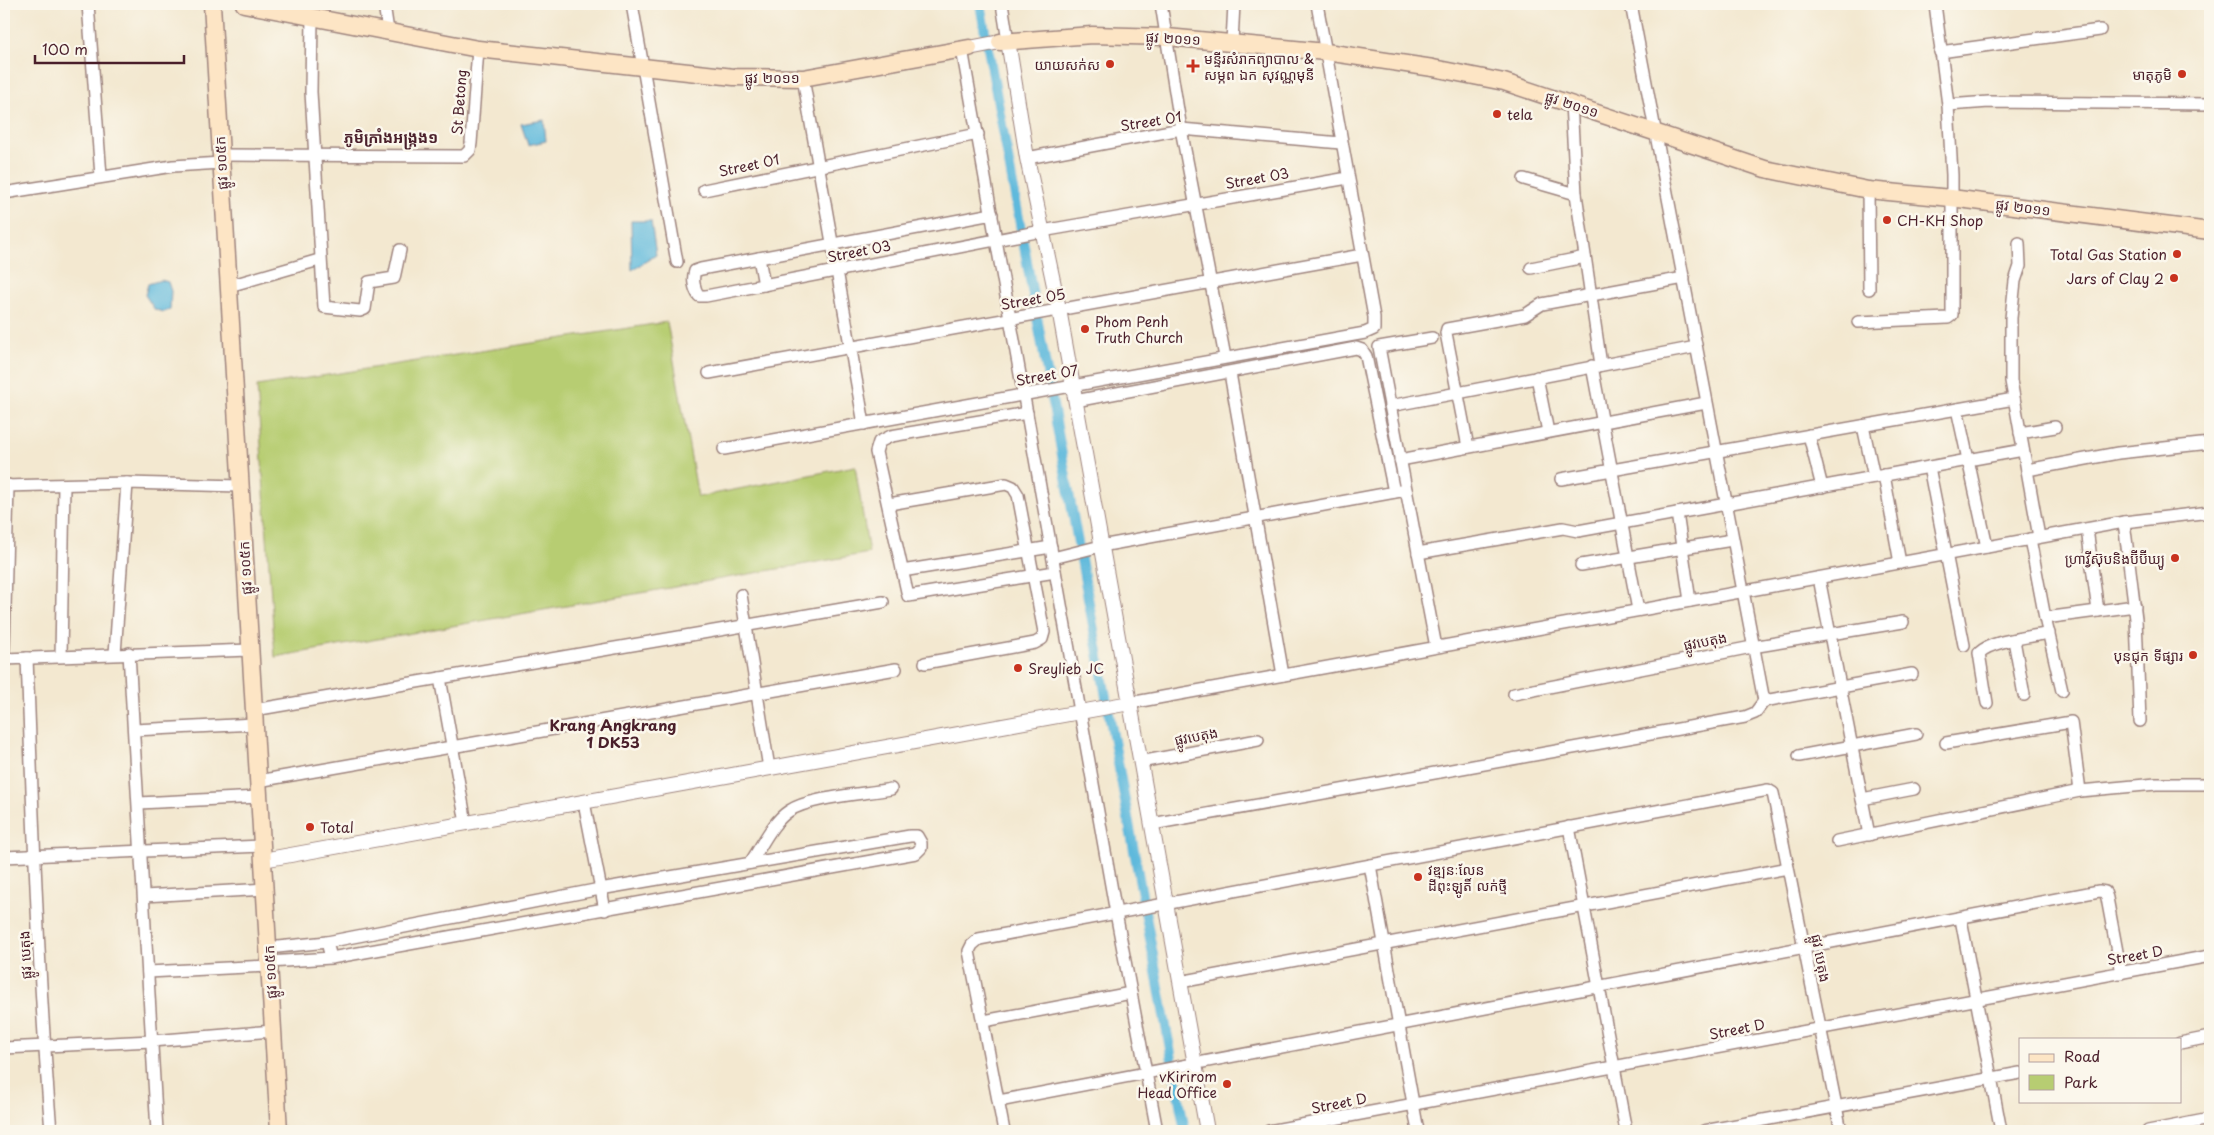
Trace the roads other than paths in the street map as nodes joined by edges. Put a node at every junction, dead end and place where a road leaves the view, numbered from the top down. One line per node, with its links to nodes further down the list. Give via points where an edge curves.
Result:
1 (88, 4): 35 (street)
2 (212, 4): 33 (main road, ផ្លូវ ១០៥ក)
3 (244, 4): 12 (main road, ផ្លូវ ២០១១)
4 (384, 4): 14 (street)
5 (632, 4): 22 (street)
6 (1002, 4): 16 (street)
7 (1161, 4): 15 (street)
8 (1234, 4): 17 (street)
9 (1317, 4): 20 (street)
10 (1631, 4): 28 (street)
11 (1935, 4): 21 (street)
12 (312, 16): 14 (main road, ផ្លូវ ២០១១); 31 (street, via 311,92)
13 (2100, 30): 21 (street)
14 (388, 31): 19 (main road, ផ្លូវ ២០១១)
15 (1167, 37): 16 (main road, ផ្លូវ ២០១១, via 1092,36); 17 (main road, ផ្លូវ ២០១១); 27 (street)
16 (1004, 41): 18 (street, ផ្លូវ ២០១១); 32 (street)
17 (1232, 42): 20 (main road, ផ្លូវ ២០១១)
18 (966, 48): 23 (main road, ផ្លូវ ២០១១); 29 (street)
19 (478, 49): 22 (main road, ផ្លូវ ២០១១); 31 (street, St Betong, via 471,143 464,156)
20 (1326, 52): 24 (main road, ផ្លូវ ២០១១, via 1434,68 1496,81); 30 (street)
21 (1940, 52): 26 (street)
22 (642, 67): 23 (main road, ផ្លូវ ២០១១, via 734,77); 55 (street)
23 (803, 78): 34 (street)
24 (1571, 103): 28 (main road, ផ្លូវ ២០១១); 41 (street)
25 (2210, 104): 26 (street, via 1989,102)
26 (1948, 106): 42 (street)
27 (1181, 129): 30 (street, Street 01); 32 (street, Street 01); 43 (street)
28 (1654, 132): 39 (main road, ផ្លូវ ២០១១, via 1765,169); 58 (street)
29 (978, 134): 34 (street, Street 01); 44 (street)
30 (1341, 143): 36 (street)
31 (315, 154): 33 (street, St Betong); 54 (street)
32 (1027, 158): 46 (street)
33 (221, 159): 35 (street, St Betong); 61 (main road, ផ្លូវ ១០៥ក)
34 (818, 166): 38 (street, Street 01); 48 (street)
35 (101, 176): 40 (street, St Betong)
36 (1348, 178): 43 (street, Street 03); 51 (street)
37 (1524, 179): 41 (street)
38 (704, 190)
39 (1868, 190): 42 (main road, ផ្លូវ ២០១១); 62 (street)
40 (4, 193)
41 (1576, 194): 52 (street)
42 (1952, 198): 45 (main road, ផ្លូវ ២០១១); 66 (street, via 1952,316)
43 (1195, 204): 46 (street, Street 03); 59 (street)
44 (992, 214): 47 (street); 48 (street, Street 03)
45 (2210, 231)
46 (1040, 232): 47 (street, Street 03); 64 (street)
47 (998, 239): 57 (street, Street 03); 65 (street)
48 (832, 243): 53 (street, Street 03); 57 (street)
49 (2019, 243): 78 (street, via 2020,266 2011,318)
50 (400, 250): 54 (street, via 394,278 369,282 366,306 360,311 324,307)
51 (1362, 255): 59 (street, Street 05); 70 (street, Street 07, via 1374,329)
52 (1584, 257): 56 (street); 63 (street)
53 (759, 258): 60 (street); 60 (street, Street 03, via 695,271 694,284 699,296)
54 (319, 260): 61 (street)
55 (677, 262)
56 (1531, 268)
57 (837, 270): 60 (street, Street 03); 69 (street)
58 (1684, 278): 63 (street); 68 (street)
59 (1210, 282): 64 (street, Street 05); 70 (street)
60 (764, 285)
61 (229, 286): 106 (main road, ផ្លូវ ១០៥ក)
62 (1869, 289)
63 (1590, 295): 71 (street); 76 (street, via 1542,304 1525,315 1447,329)
64 (1055, 310): 65 (street, Street 05); 75 (street)
65 (1013, 318): 69 (street, Street 05); 77 (street)
66 (1858, 322)
67 (1432, 338): 81 (street, via 1378,348)
68 (1696, 347): 71 (street); 80 (street)
69 (850, 348): 72 (street, Street 05); 85 (street)
70 (1225, 358): 75 (street, Street 07)
71 (1596, 366): 74 (street); 84 (street)
72 (709, 373)
73 (1230, 373): 79 (street); 109 (street, via 1356,348 1362,350 1366,356); 114 (street)
74 (1537, 377): 76 (street); 88 (street)
75 (1069, 387): 77 (street, Street 07); 79 (street)
76 (1458, 391): 81 (street); 92 (street)
77 (1028, 394): 83 (street); 85 (street, Street 07)
78 (2014, 399): 82 (street); 89 (street)
79 (1075, 401): 120 (street)
80 (1706, 403): 84 (street); 95 (street)
81 (1390, 406): 96 (street)
82 (1957, 409): 86 (street); 97 (street)
83 (1027, 413): 110 (street, via 891,436 879,442 876,452); 125 (street)
84 (1602, 423): 88 (street); 100 (street)
85 (864, 424): 93 (street, Street 07)
86 (1863, 426): 90 (street); 101 (street)
87 (2056, 427): 89 (street)
88 (1548, 432): 92 (street)
89 (2020, 433): 94 (street)
90 (1809, 435): 95 (street); 107 (street)
91 (2210, 443): 99 (street, via 2118,453)
92 (1468, 447): 96 (street)
93 (724, 449)
94 (2023, 450): 97 (street); 99 (street)
95 (1715, 452): 100 (street); 111 (street)
96 (1400, 460): 108 (street)
97 (1968, 460): 98 (street); 121 (street)
98 (1929, 467): 101 (street); 126 (street)
99 (2027, 470): 118 (street)
100 (1611, 471): 102 (street); 116 (street)
101 (1879, 476): 107 (street); 128 (street)
102 (1561, 479)
103 (127, 483): 104 (street); 106 (street); 153 (street)
104 (64, 484): 105 (street); 154 (street)
105 (6, 486): 150 (street)
106 (240, 486): 151 (main road, ផ្លូវ ១០៥ក)
107 (1822, 486): 111 (street)
108 (1406, 490): 109 (street); 124 (street)
109 (1394, 492): 114 (street)
110 (889, 504): 123 (street, via 1006,484 1013,487 1018,495); 130 (street)
111 (1725, 504): 113 (street); 119 (street)
112 (2210, 512): 115 (street)
113 (1677, 513): 116 (street); 122 (street)
114 (1256, 518): 120 (street); 160 (street)
115 (2124, 522): 117 (street); 138 (street)
116 (1620, 524): 124 (street, via 1578,531 1563,528); 127 (street)
117 (2087, 529): 118 (street); 140 (street)
118 (2035, 538): 121 (street); 141 (street)
119 (1732, 540): 122 (street); 134 (street)
120 (1096, 547): 125 (street); 169 (street)
121 (1987, 547): 126 (street)
122 (1682, 549): 127 (street); 136 (street)
123 (1029, 551): 125 (street); 130 (street); 132 (street)
124 (1418, 553): 149 (street)
125 (1055, 554): 131 (street)
126 (1947, 554): 128 (street); 147 (street)
127 (1627, 558): 129 (street); 139 (street)
128 (1900, 563): 133 (street)
129 (1581, 565)
130 (902, 571): 132 (street, via 907,593 912,596)
131 (1055, 572): 132 (street); 170 (street)
132 (1033, 576): 157 (street, via 1044,632 1042,639 1035,643)
133 (1819, 578): 134 (street); 145 (street)
134 (1742, 592): 136 (street); 148 (street)
135 (741, 595): 143 (street)
136 (1690, 601): 139 (street)
137 (883, 602): 143 (street)
138 (2135, 606): 140 (street); 172 (street)
139 (1638, 610): 149 (street)
140 (2098, 611): 141 (street)
141 (2045, 618): 144 (street)
142 (1903, 622): 145 (street, ផ្លូវបេតុង)
143 (746, 625): 161 (street); 164 (street)
144 (2049, 633): 146 (street); 163 (street)
145 (1830, 635): 148 (street, ផ្លូវបេតុង); 162 (street)
146 (2014, 640): 166 (street); 168 (street, via 1979,653)
147 (1964, 645)
148 (1752, 647): 165 (street, ផ្លូវបេតុង); 167 (street)
149 (1436, 648): 160 (street)
150 (4, 649)
151 (250, 650): 152 (street); 171 (main road, ផ្លូវ ១០៥ក)
152 (129, 653): 153 (street); 173 (street)
153 (115, 654): 154 (street)
154 (61, 656): 155 (street)
155 (27, 658): 156 (street); 197 (street, ផ្លូវ បេតុង)
156 (4, 659)
157 (925, 662)
158 (896, 669): 164 (street)
159 (1912, 674): 162 (street)
160 (1283, 675): 169 (street)
161 (440, 678): 171 (street); 177 (street)
162 (1840, 688): 167 (street); 178 (street)
163 (2062, 692)
164 (757, 693): 177 (street); 181 (street)
165 (1514, 694)
166 (2024, 695)
167 (1764, 701): 191 (street, via 1755,713 1745,718)
168 (1987, 702)
169 (1125, 704): 170 (street); 180 (street)
170 (1084, 711): 181 (street); 208 (street)
171 (254, 717): 173 (street); 183 (main road, ផ្លូវ ១០៥ក)
172 (2140, 721)
173 (134, 730): 189 (street)
174 (1916, 734): 178 (street)
175 (1258, 740): 180 (street, ផ្លូវបេតុង)
176 (1946, 743): 186 (street, via 2071,722)
177 (453, 746): 183 (street); 190 (street)
178 (1852, 746): 179 (street); 187 (street)
179 (1799, 756)
180 (1140, 762): 191 (street)
181 (769, 768): 188 (street)
182 (2210, 784): 186 (street, via 2156,784)
183 (259, 789): 189 (street); 196 (main road, ផ្លូវ ១០៥ក)
184 (1914, 789): 187 (street)
185 (891, 790): 199 (street, via 803,803 775,824)
186 (2080, 791): 193 (street)
187 (1862, 799): 193 (street)
188 (584, 802): 190 (street); 203 (street)
189 (139, 803): 195 (street)
190 (466, 823): 196 (street)
191 (1152, 824): 205 (street)
192 (1569, 827): 200 (street); 201 (street, ផ្លូវ បេតុង, via 1772,790); 206 (street)
193 (1869, 835): 194 (street)
194 (1837, 841)
195 (142, 851): 196 (street); 197 (street); 204 (street)
196 (262, 853): 202 (main road, ផ្លូវ ១០៥ក)
197 (34, 856): 198 (street); 229 (street, ផ្លូវ បេតុង)
198 (4, 857)
199 (750, 863): 203 (street); 207 (street, via 910,836 917,836 921,843 916,853)
200 (1370, 865): 205 (street); 211 (street)
201 (1788, 868): 206 (street); 212 (street, ផ្លូវ បេតុង)
202 (265, 889): 204 (street); 214 (main road, ផ្លូវ ១០៥ក)
203 (600, 889): 207 (street); 210 (street)
204 (144, 896): 216 (street)
205 (1162, 904): 208 (street); 218 (street)
206 (1584, 906): 211 (street); 219 (street)
207 (605, 910): 215 (street)
208 (1120, 912): 220 (street); 222 (street, via 979,939 969,951)
209 (1961, 919): 212 (street); 217 (street, via 2105,892); 221 (street)
210 (328, 942): 214 (street); 215 (street)
211 (1384, 944): 218 (street); 223 (street)
212 (1804, 949): 219 (street); 224 (street, ផ្លូវ បេតុង)
213 (2210, 956): 217 (street, Street D)
214 (269, 958): 215 (street); 216 (street); 225 (main road, ផ្លូវ ១០៥ក)
215 (331, 958)
216 (148, 972): 227 (street)
217 (2121, 973): 221 (street, Street D)
218 (1180, 982): 231 (street)
219 (1599, 988): 223 (street); 232 (street)
220 (1131, 993): 222 (street); 233 (street)
221 (1977, 1000): 224 (street, Street D); 235 (street)
222 (984, 1021): 236 (street)
223 (1399, 1025): 231 (street); 237 (street)
224 (1820, 1029): 232 (street, Street D); 238 (street, ផ្លូវ បេតុង)
225 (273, 1031): 227 (street); 242 (main road, ផ្លូវ ១០៥ក)
226 (2210, 1037): 228 (street)
227 (152, 1041): 229 (street); 241 (street)
228 (2182, 1043)
229 (44, 1046): 230 (street); 240 (street, ផ្លូវ បេតុង)
230 (4, 1048)
231 (1192, 1065): 233 (street); 245 (street)
232 (1614, 1067): 237 (street, Street D); 248 (street)
233 (1149, 1072): 236 (street); 244 (street)
234 (2019, 1072): 235 (street)
235 (1991, 1078): 238 (street); 251 (street)
236 (999, 1101): 243 (street)
237 (1413, 1105): 246 (street, Street D); 247 (street)
238 (1836, 1107): 249 (street); 250 (street, ផ្លូវ បេតុង)
239 (2210, 1119): 252 (street)
240 (51, 1131)
241 (158, 1131)
242 (279, 1131)
243 (1004, 1131)
244 (1157, 1131)
245 (1207, 1131)
246 (1270, 1131)
247 (1418, 1131)
248 (1626, 1131)
249 (1704, 1131)
250 (1841, 1131)
251 (2001, 1131)
252 (2148, 1131)

